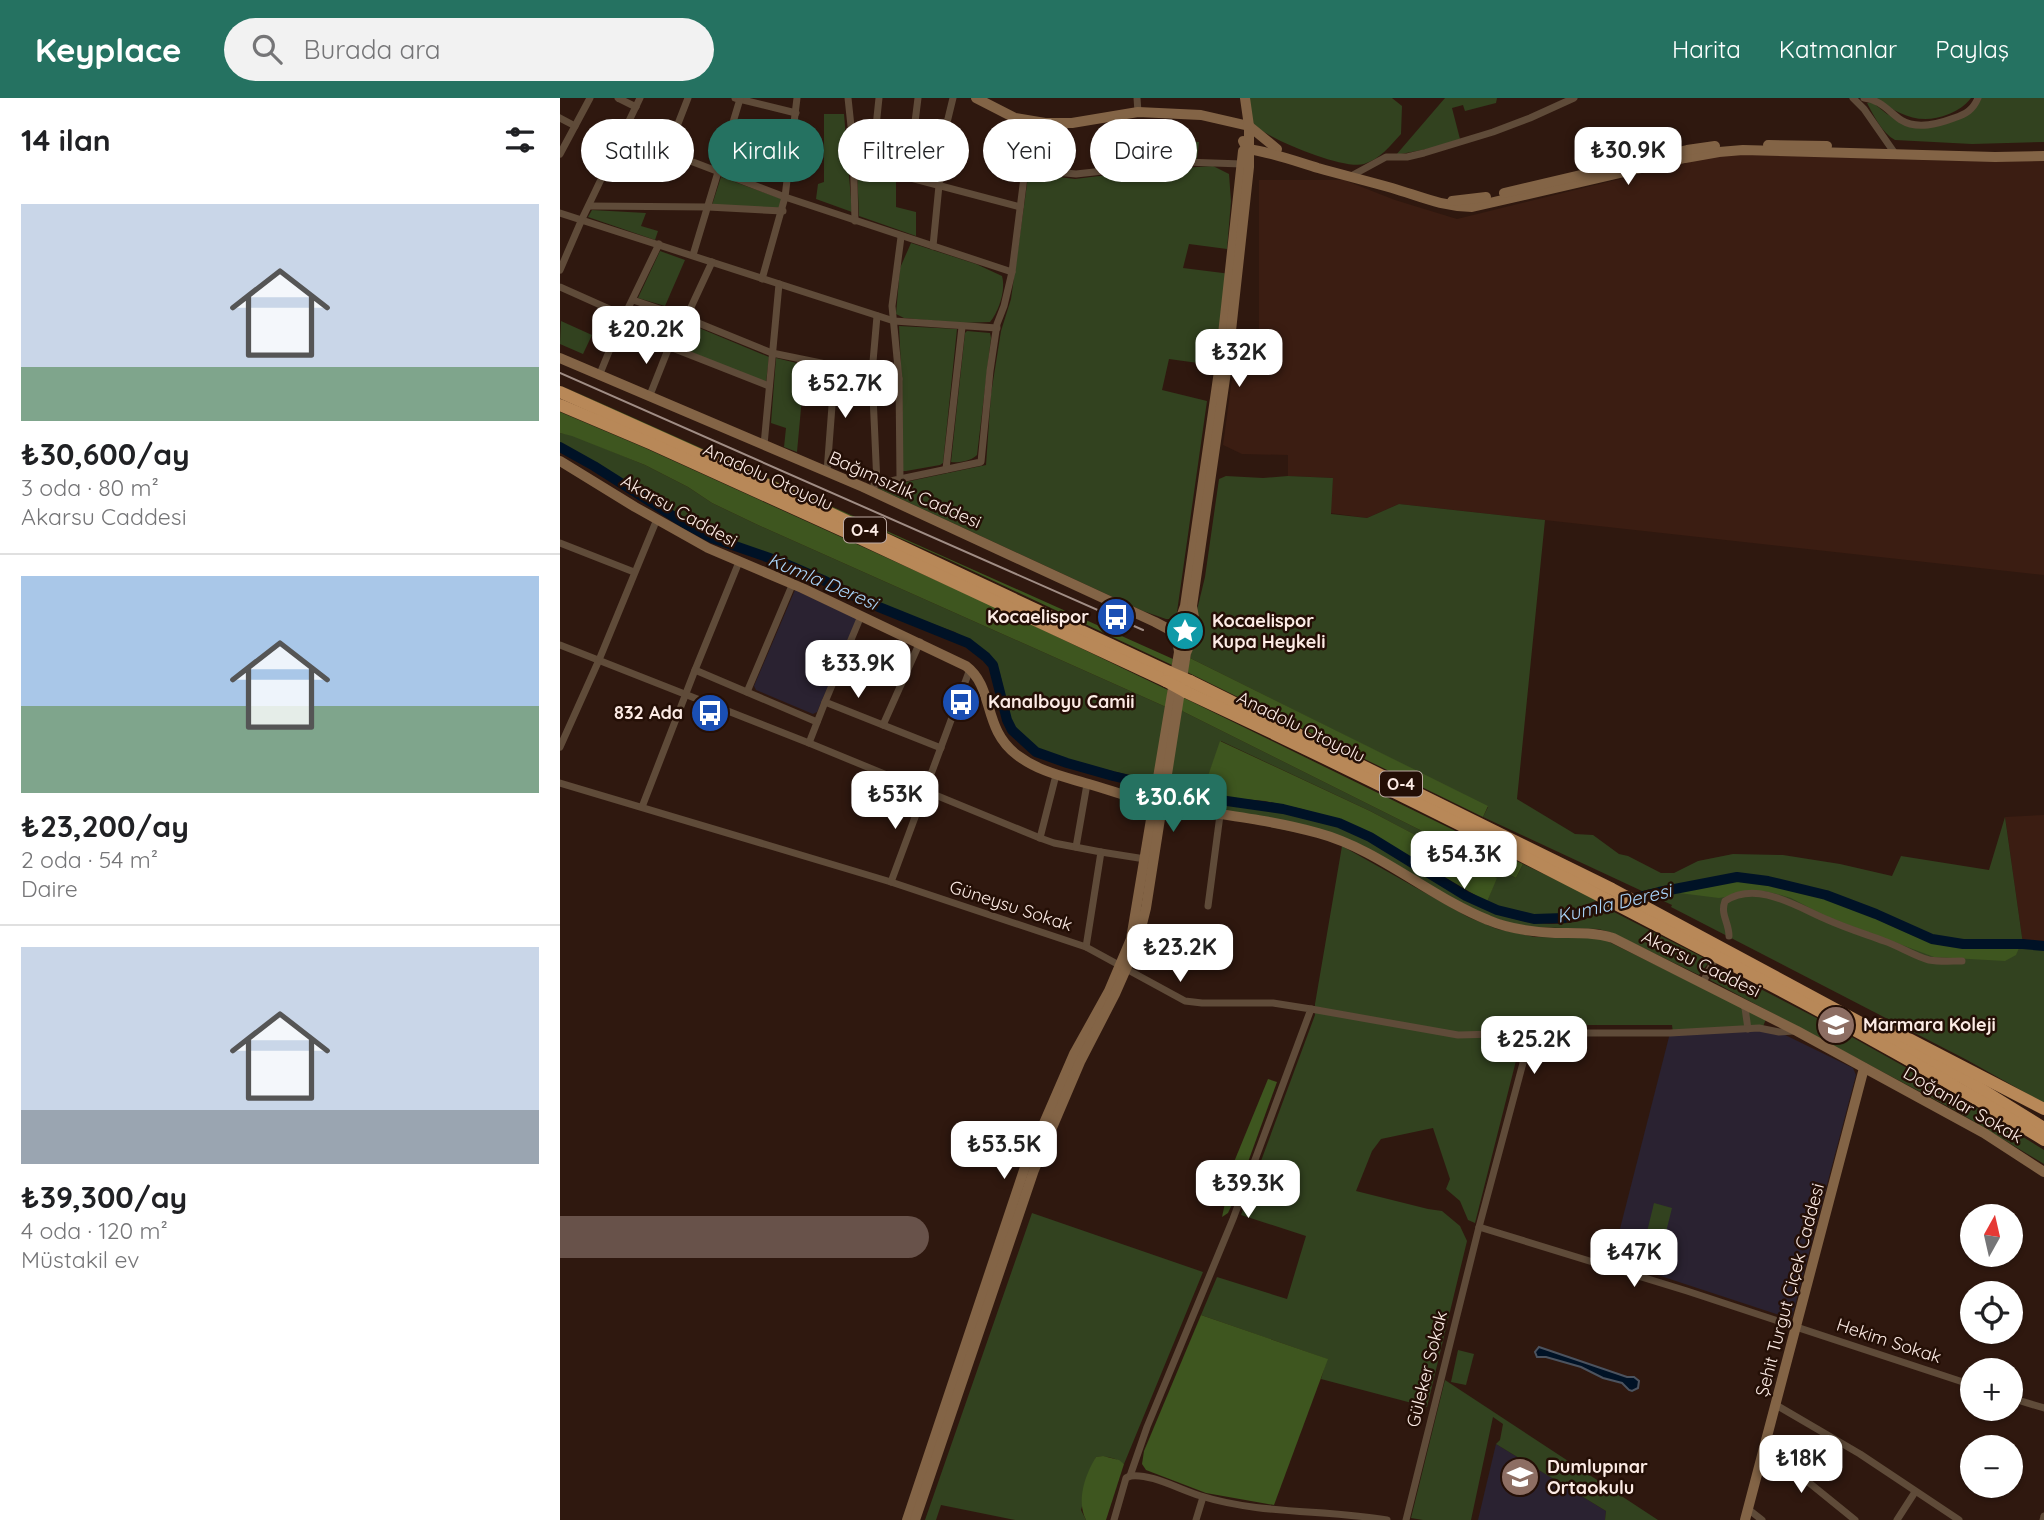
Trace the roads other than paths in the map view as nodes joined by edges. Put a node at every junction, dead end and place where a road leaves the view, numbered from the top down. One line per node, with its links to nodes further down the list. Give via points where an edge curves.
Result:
1 (590, 98): 31 (street)
2 (618, 98): 18 (street)
3 (640, 98): 18 (street)
4 (688, 98): 23 (street)
5 (797, 98): 20 (street)
6 (848, 98): 25 (street)
7 (879, 98): 26 (street)
8 (918, 98): 27 (street)
9 (953, 98): 47 (street)
10 (976, 98): 28 (main road)
11 (1137, 98): 19 (street)
12 (1242, 98): 30 (main road)
13 (1574, 98): 40 (street, via 1493,132 1424,153 1386,158)
14 (1853, 98): 35 (street)
15 (1864, 98): 16 (street, via 1874,99 1914,126 1966,114)
16 (1978, 98)
17 (737, 99): 20 (street); 24 (street)
18 (636, 107): 22 (street)
19 (1138, 112): 29 (main road); 30 (main road, via 1190,113)
20 (796, 113): 48 (street)
21 (560, 118): 31 (street)
22 (630, 119)
23 (680, 119)
24 (732, 119)
25 (850, 119)
26 (877, 119)
27 (915, 119)
28 (1020, 119)
29 (1076, 122)
30 (1246, 125): 32 (main road); 33 (main road)
31 (575, 126): 36 (street)
32 (1246, 145): 33 (main road); 38 (main road)
33 (1276, 151): 38 (main road); 40 (main road)
34 (2044, 151): 35 (main road)
35 (1894, 152): 37 (main road); 40 (main road, via 1744,144 1687,149 1456,201)
36 (560, 154)
37 (2044, 156)
38 (1246, 165): 39 (street, via 1185,162); 77 (main road)
39 (1076, 174)
40 (1354, 174)
41 (600, 182): 49 (street)
42 (715, 182): 50 (street)
43 (745, 182): 48 (street)
44 (854, 182): 55 (street)
45 (923, 182): 47 (street)
46 (1023, 182): 51 (street)
47 (938, 186): 51 (street); 58 (street)
48 (785, 197): 52 (street); 55 (street)
49 (589, 206): 50 (street); 54 (street)
50 (708, 207): 52 (street); 59 (street)
51 (1020, 208): 62 (street)
52 (782, 211): 63 (street)
53 (560, 213): 54 (street)
54 (582, 219): 57 (street); 61 (street)
55 (855, 221): 56 (street)
56 (901, 237): 58 (street); 70 (street)
57 (659, 244): 59 (street); 66 (street)
58 (933, 247): 62 (street)
59 (693, 255): 60 (street)
60 (712, 262): 63 (street); 69 (street)
61 (560, 270)
62 (1012, 272): 73 (street)
63 (762, 279): 64 (street)
64 (779, 284): 68 (street); 75 (street)
65 (560, 287): 67 (street)
66 (633, 300): 67 (street); 69 (street)
67 (625, 316): 71 (street)
68 (877, 316): 70 (street); 79 (street)
69 (686, 318): 75 (street)
70 (894, 321): 72 (street); 81 (street)
71 (619, 327): 74 (street); 80 (street)
72 (961, 327): 73 (street); 88 (street)
73 (997, 328): 88 (street, via 981,462)
74 (669, 347): 82 (street); 84 (street)
75 (772, 353): 78 (street); 82 (street)
76 (560, 358): 80 (main road, Bağımsızlık Caddesi)
77 (1224, 358): 99 (main road, via 1192,606); 100 (main road, via 1185,606)
78 (835, 366): 79 (street); 89 (street)
79 (872, 373): 81 (street); 91 (street)
80 (599, 376): 84 (main road, Bağımsızlık Caddesi)
81 (899, 379): 90 (street)
82 (769, 386): 86 (street)
83 (560, 392): 107 (highway, Anadolu Otoyolu / O-4, via 844,520)
84 (650, 395): 86 (main road, Bağımsızlık Caddesi)
85 (560, 405): 107 (highway, Anadolu Otoyolu / O-4)
86 (764, 445): 89 (main road, Bağımsızlık Caddesi)
87 (560, 461): 93 (main road, Akarsu Caddesi)
88 (946, 469): 90 (street)
89 (827, 472): 92 (main road, Bağımsızlık Caddesi)
90 (900, 479): 91 (street)
91 (877, 484): 92 (street)
92 (863, 487): 100 (main road, Bağımsızlık Caddesi, via 1157,623)
93 (657, 519): 95 (main road, Akarsu Caddesi); 96 (street)
94 (560, 543): 96 (street)
95 (740, 562): 97 (main road, Akarsu Caddesi); 106 (street)
96 (634, 572): 104 (street)
97 (793, 583): 98 (main road, Akarsu Caddesi); 109 (street)
98 (861, 616): 102 (main road, Akarsu Caddesi); 111 (street)
99 (1195, 623): 100 (main road, via 1189,619); 101 (main road, via 1197,634)
100 (1177, 628): 101 (main road, via 1185,642); 117 (main road, via 1179,652)
101 (1191, 641): 117 (main road)
102 (920, 642): 105 (main road, Akarsu Caddesi); 113 (street)
103 (560, 645): 104 (street)
104 (599, 660): 110 (street); 115 (street)
105 (970, 669): 116 (street); 118 (main road, Akarsu Caddesi, via 979,680 1001,740 1017,755)
106 (695, 670): 109 (street); 110 (street)
107 (1167, 677): 108 (highway, Anadolu Otoyolu / O-4, bridge)
108 (1188, 687): 135 (highway, Anadolu Otoyolu / O-4, via 1612,889); 146 (highway, Anadolu Otoyolu / O-4, via 1900,1054)
109 (747, 692): 112 (street)
110 (685, 693): 114 (street); 123 (street)
111 (825, 702): 112 (street); 113 (street)
112 (817, 722): 114 (street)
113 (883, 725): 116 (street)
114 (809, 743): 121 (street)
115 (560, 747)
116 (941, 748): 121 (street)
117 (1167, 748): 122 (main road)
118 (1056, 775): 120 (main road, Akarsu Caddesi); 125 (street)
119 (560, 783): 123 (street, Güneysu Sokak)
120 (1087, 784): 122 (main road, Akarsu Caddesi); 126 (street)
121 (925, 790): 125 (street); 129 (street)
122 (1159, 804): 124 (main road, Akarsu Caddesi); 128 (main road); 136 (main road, via 1146,908 1137,944)
123 (642, 807): 129 (street, Güneysu Sokak)
124 (1220, 815): 130 (street); 137 (main road, Akarsu Caddesi, via 1330,836 1487,920 1521,929 1613,937)
125 (1040, 838): 126 (street)
126 (1076, 848): 127 (street)
127 (1101, 852): 128 (street); 132 (street, Güneysu Sokak)
128 (1145, 859): 136 (main road)
129 (891, 882): 132 (street, Güneysu Sokak)
130 (1208, 906)
131 (1729, 936): 133 (street, via 1722,912 1725,901 1758,894 1788,901 1922,958)
132 (1086, 947): 136 (street)
133 (1962, 961)
134 (1713, 963): 137 (street)
135 (1759, 967): 144 (highway); 145 (highway, Anadolu Otoyolu / O-4, via 1965,1079)
136 (1123, 968): 139 (street, via 1185,1001 1273,1003); 161 (main road, via 1074,1054 1025,1167); 162 (main road, via 1115,995 1080,1062 1034,1170)
137 (1703, 982): 138 (main road, Akarsu Caddesi)
138 (1738, 1000): 140 (street, via 1745,1007); 141 (main road, Akarsu Caddesi)
139 (1311, 1009): 142 (street, via 1458,1035); 155 (street)
140 (1748, 1029): 141 (street); 142 (street)
141 (1797, 1031): 143 (main road, Akarsu Caddesi)
142 (1531, 1033): 148 (street, Güleker Sokak)
143 (1864, 1068): 147 (main road, Doğanlar Sokak); 149 (main road, Şehit Turgut Çiçek Caddesi)
144 (2044, 1109)
145 (2044, 1128)
146 (2044, 1140)
147 (2044, 1172)
148 (1479, 1227): 149 (street, Hekim Sokak); 167 (street, Güleker Sokak)
149 (1796, 1328): 150 (street, Hekim Sokak); 152 (main road, Şehit Turgut Çiçek Caddesi)
150 (1960, 1381)
151 (2023, 1402): 153 (street)
152 (1776, 1405): 154 (main road, Şehit Turgut Çiçek Caddesi); 156 (street)
153 (2044, 1408)
154 (1765, 1447): 159 (main road, Şehit Turgut Çiçek Caddesi); 169 (street)
155 (1130, 1476): 157 (street, via 1143,1475); 163 (street)
156 (1914, 1492): 170 (street); 171 (street)
157 (1203, 1497): 158 (street); 164 (street)
158 (1283, 1510): 160 (street); 165 (street)
159 (1747, 1515): 168 (street)
160 (1337, 1517): 166 (street)
161 (907, 1520)
162 (915, 1520)
163 (1114, 1520)
164 (1196, 1520)
165 (1276, 1520)
166 (1383, 1520)
167 (1406, 1520)
168 (1762, 1520)
169 (1855, 1520)
170 (1897, 1520)
171 (1959, 1520)

